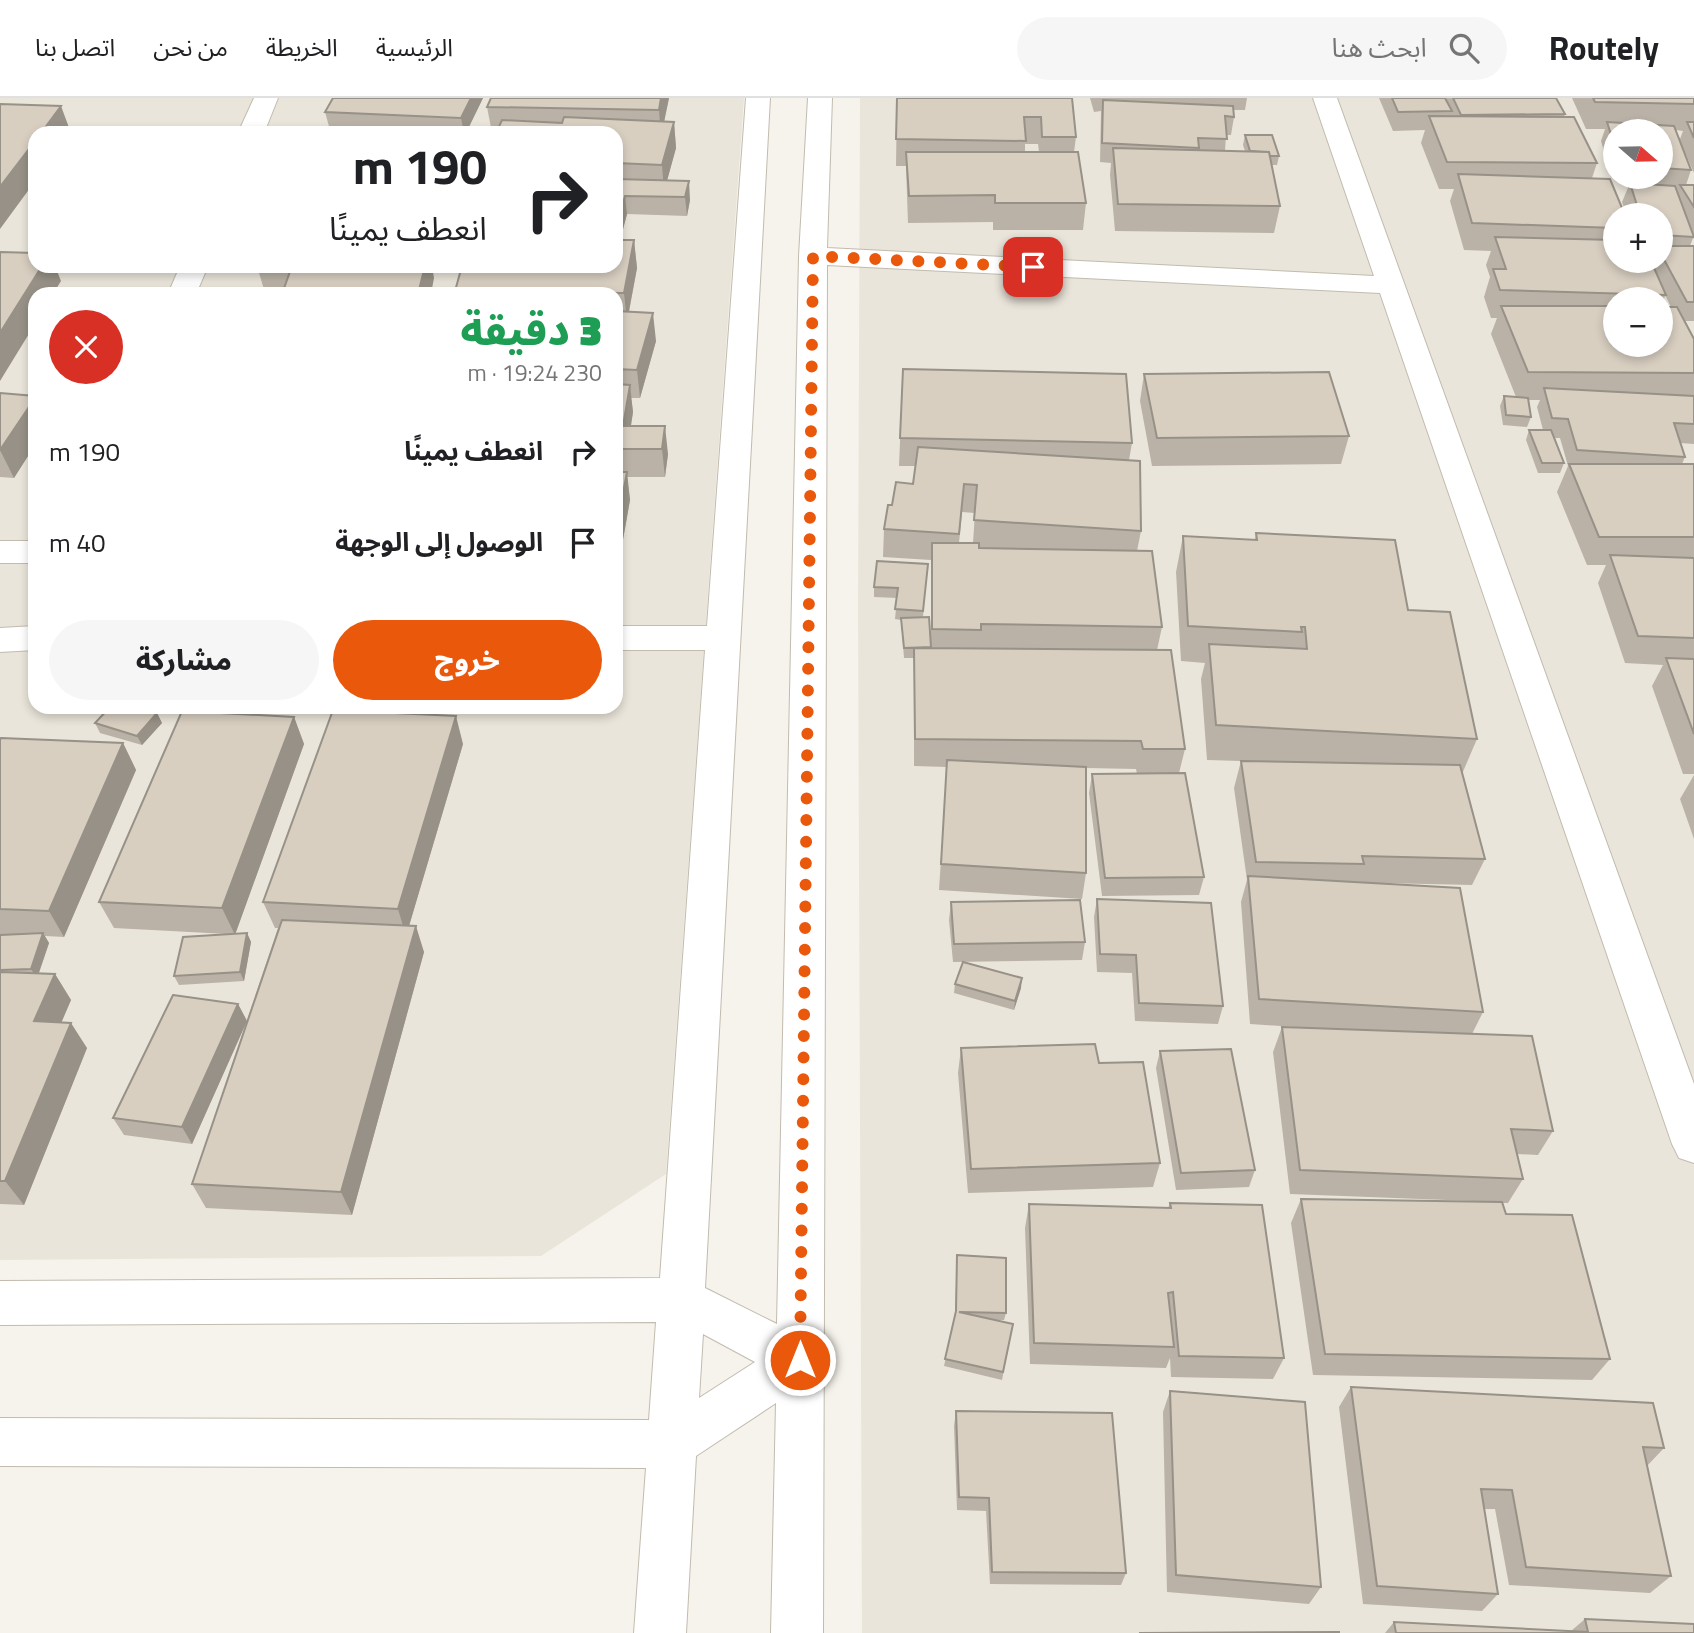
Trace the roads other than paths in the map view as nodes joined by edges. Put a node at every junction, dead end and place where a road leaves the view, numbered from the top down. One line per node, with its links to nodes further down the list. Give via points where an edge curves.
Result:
1 (266, 98): 5 (street)
2 (758, 98): 11 (street)
3 (820, 98): 6 (street)
4 (1325, 98): 7 (street)
5 (254, 126)
6 (813, 256): 7 (street); 15 (street)
7 (1391, 285): 12 (street)
8 (0, 552): 9 (street)
9 (28, 552)
10 (623, 638): 11 (street)
11 (721, 638): 13 (street)
12 (1692, 1135)
13 (683, 1300): 14 (street); 15 (street); 17 (street)
14 (0, 1303)
15 (800, 1360): 17 (street); 19 (street)
16 (0, 1442): 17 (street)
17 (671, 1444): 18 (street)
18 (660, 1633)
19 (797, 1633)

